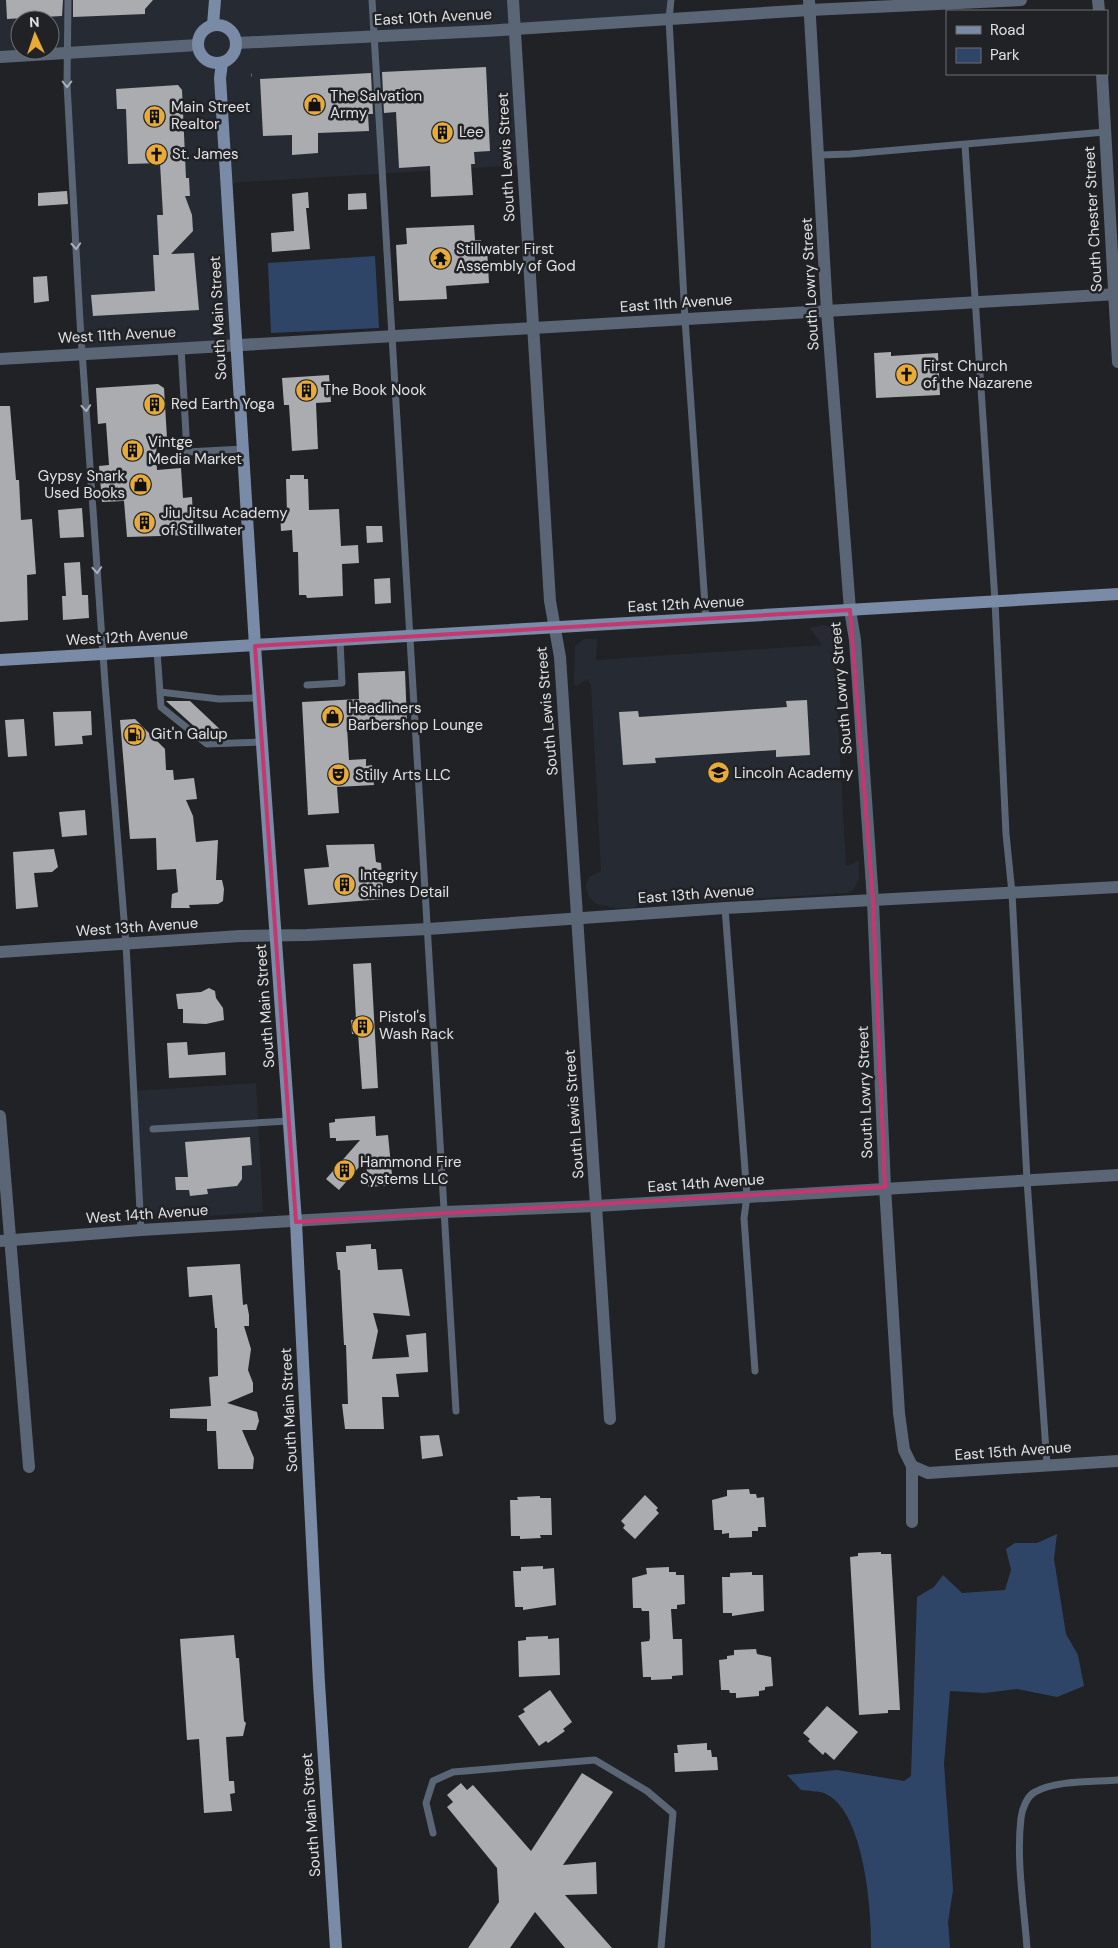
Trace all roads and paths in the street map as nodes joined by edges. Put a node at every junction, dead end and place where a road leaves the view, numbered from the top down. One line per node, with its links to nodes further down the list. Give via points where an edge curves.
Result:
1 (68, 0): 14 (lane)
2 (215, 0): 9 (main road)
3 (372, 0): 11 (lane)
4 (513, 0): 10 (street, South Lewis Street)
5 (671, 0): 8 (lane)
6 (1021, 0): 7 (street, East 10th Avenue)
7 (810, 5): 8 (street, East 10th Avenue); 20 (street, South Lowry Street)
8 (669, 19): 10 (street, East 10th Avenue); 24 (lane)
9 (213, 25): 12 (main road, via 220,24 232,31); 13 (main road, via 202,32)
10 (514, 29): 11 (street, East 10th Avenue); 25 (street, South Lewis Street)
11 (374, 37): 12 (street, East 10th Avenue); 26 (lane)
12 (237, 43): 16 (main road, via 233,56)
13 (198, 45): 14 (street); 16 (main road, via 199,52 208,62)
14 (68, 52): 15 (street); 29 (lane, one-way to 29)
15 (0, 57)
16 (222, 63): 27 (main road, South Main Street, via 220,78)
17 (1102, 75): 18 (street, South Chester Street)
18 (1105, 132): 19 (lane); 21 (street, South Chester Street)
19 (965, 145): 20 (lane); 22 (lane)
20 (820, 155): 23 (street, South Lowry Street)
21 (1115, 294): 22 (street, East 11th Avenue); 31 (street, South Chester Street)
22 (975, 302): 23 (street, East 11th Avenue); 34 (lane)
23 (827, 311): 24 (street, East 11th Avenue); 35 (street, South Lowry Street)
24 (685, 319): 25 (street, East 11th Avenue); 36 (lane)
25 (534, 328): 26 (street, East 11th Avenue); 37 (street, South Lewis Street, via 550,602)
26 (392, 336): 27 (street, East 11th Avenue); 38 (lane)
27 (235, 346): 28 (street, West 11th Avenue); 32 (main road, South Main Street)
28 (181, 348): 29 (street, West 11th Avenue); 32 (lane, via 187,452)
29 (82, 353): 30 (street, West 11th Avenue); 42 (lane, one-way to 42)
30 (0, 359)
31 (1118, 362)
32 (243, 449): 40 (main road, South Main Street)
33 (1118, 594): 34 (main road, East 12th Avenue)
34 (995, 602): 35 (main road, East 12th Avenue); 49 (lane, via 1006,834)
35 (850, 610): 36 (main road, East 12th Avenue); 50 (street, South Lowry Street, via 855,640)
36 (706, 619): 37 (main road, East 12th Avenue)
37 (555, 627): 38 (main road, East 12th Avenue); 52 (street, South Lewis Street, via 560,657)
38 (410, 635): 39 (main road, East 12th Avenue); 53 (lane)
39 (340, 640): 40 (main road, East 12th Avenue); 44 (lane, via 342,683)
40 (255, 646): 41 (main road, West 12th Avenue); 46 (main road, South Main Street)
41 (158, 651): 42 (main road, West 12th Avenue); 45 (lane)
42 (103, 653): 43 (main road, West 12th Avenue); 55 (lane)
43 (0, 660)
44 (307, 685)
45 (160, 692): 46 (lane, via 219,699); 47 (lane, via 161,707 207,744)
46 (259, 698): 47 (main road, South Main Street)
47 (262, 742): 54 (main road, South Main Street)
48 (1118, 887): 49 (street, East 13th Avenue)
49 (1012, 893): 50 (street, East 13th Avenue); 61 (lane)
50 (873, 901): 51 (street, East 13th Avenue); 62 (street, South Lowry Street)
51 (725, 908): 52 (street, East 13th Avenue); 63 (lane)
52 (578, 918): 53 (street, East 13th Avenue); 64 (street, South Lewis Street)
53 (428, 929): 54 (street, East 13th Avenue); 65 (lane)
54 (277, 935): 55 (street, West 13th Avenue); 58 (main road, South Main Street)
55 (126, 944): 56 (street, West 13th Avenue); 67 (lane)
56 (0, 952)
57 (0, 1116): 68 (street)
58 (288, 1121): 59 (lane); 66 (main road, South Main Street)
59 (153, 1129)
60 (1118, 1175): 61 (street, East 14th Avenue)
61 (1028, 1180): 62 (street, East 14th Avenue); 73 (lane)
62 (885, 1187): 63 (street, East 14th Avenue); 74 (street, South Lowry Street, via 899,1413 904,1450)
63 (747, 1196): 64 (street, East 14th Avenue); 69 (lane, via 744,1218)
64 (596, 1206): 65 (street, East 14th Avenue); 71 (street, South Lewis Street)
65 (444, 1212): 66 (street, East 14th Avenue); 70 (lane)
66 (296, 1222): 67 (street, West 14th Avenue); 79 (main road, South Main Street, via 318,1682)
67 (141, 1230): 68 (street, West 14th Avenue)
68 (5, 1241): 75 (street)
69 (754, 1371)
70 (456, 1411)
71 (610, 1419)
72 (1118, 1461): 73 (street, East 15th Avenue)
73 (1047, 1465): 74 (street, East 15th Avenue, via 928,1473)
74 (912, 1466): 76 (street, South Lowry Street)
75 (29, 1467)
76 (912, 1522)
77 (1118, 1780): 81 (lane, via 1067,1783 1036,1791 1028,1797 1021,1816)
78 (433, 1832): 80 (lane, via 426,1803 433,1781 453,1772 595,1760 647,1791 673,1813)
79 (336, 1948)
80 (661, 1948)
81 (1027, 1948)

